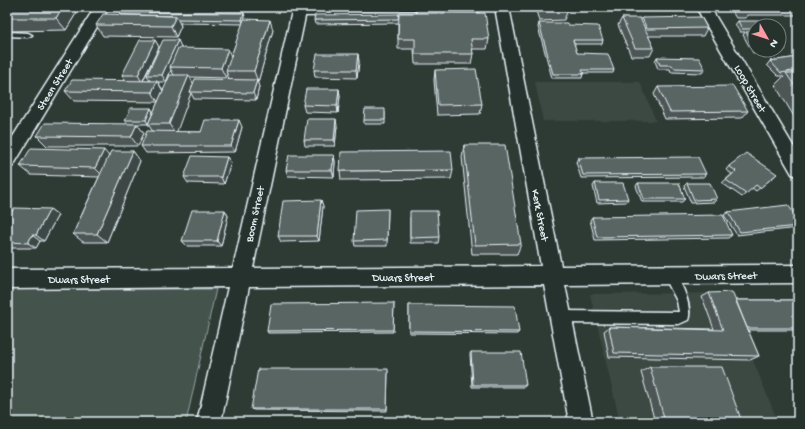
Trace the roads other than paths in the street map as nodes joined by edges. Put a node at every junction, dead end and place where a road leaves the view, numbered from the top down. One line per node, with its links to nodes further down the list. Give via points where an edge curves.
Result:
1 (102, 7): 8 (street, Steen Street)
2 (502, 7): 12 (street, Kerk Street)
3 (704, 7): 9 (street, Loop Street)
4 (299, 10): 5 (lane); 13 (street, Boom Street)
5 (424, 13)
6 (7, 34): 7 (lane)
7 (28, 35)
8 (7, 161)
9 (798, 169)
10 (798, 274): 11 (street, Dwars Street)
11 (669, 276): 12 (street, Dwars Street); 15 (lane, via 685,311 684,316 679,318)
12 (553, 277): 13 (street, Dwars Street); 15 (street, Kerk Street)
13 (240, 278): 14 (street, Dwars Street); 16 (street, Boom Street)
14 (7, 279)
15 (561, 317): 17 (street, Kerk Street)
16 (209, 422)
17 (581, 422)

